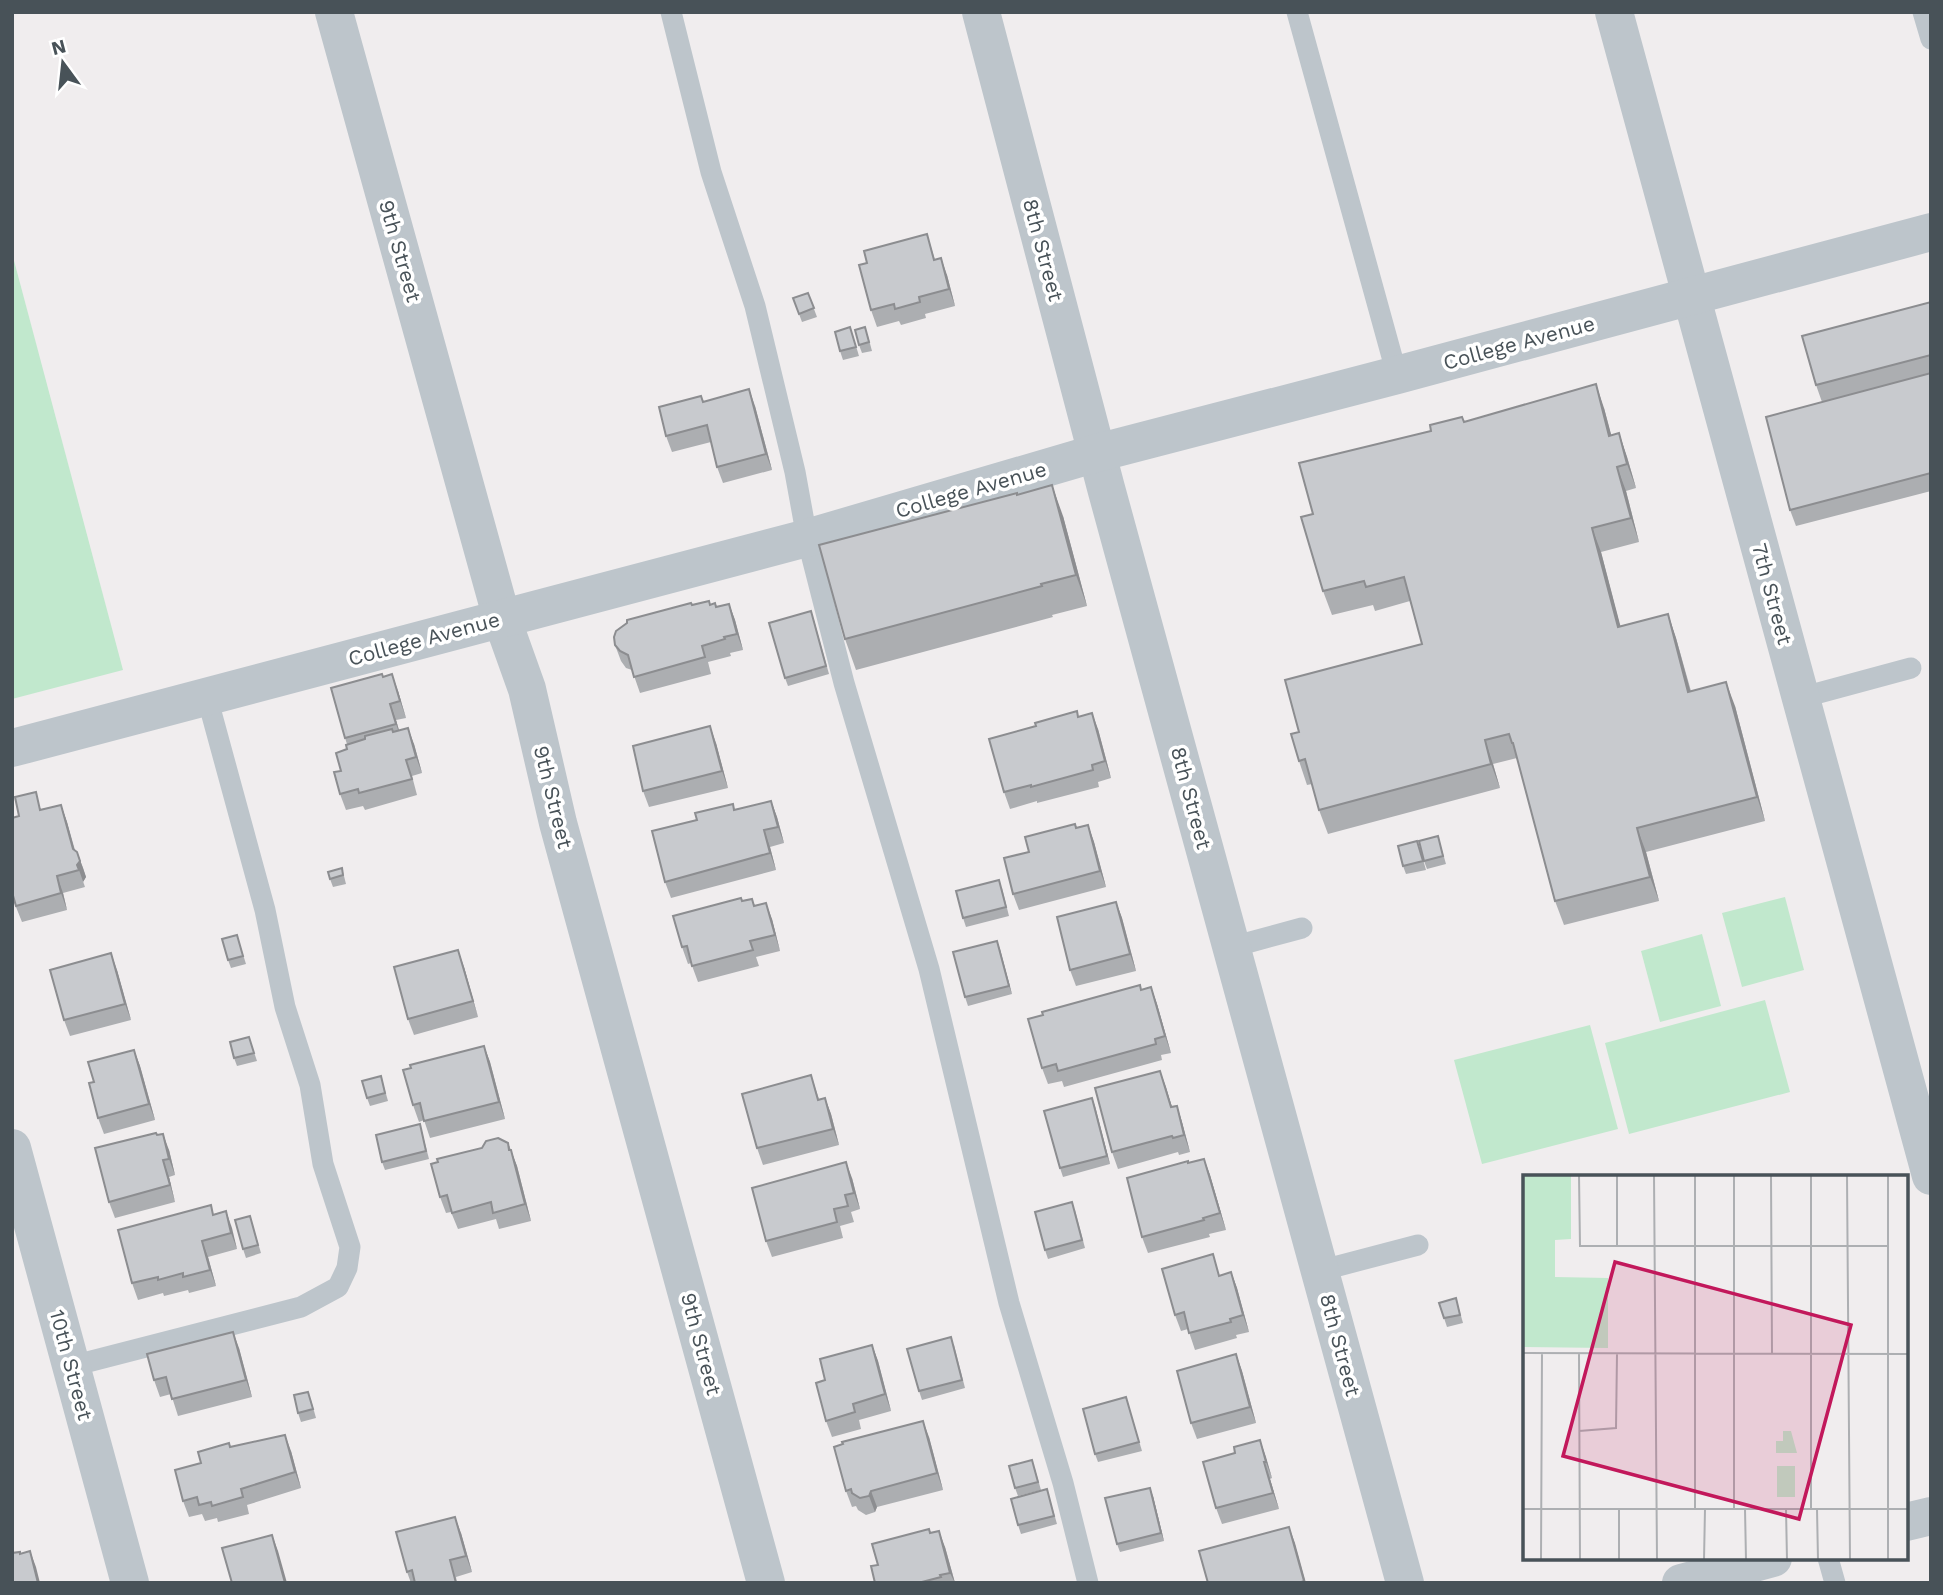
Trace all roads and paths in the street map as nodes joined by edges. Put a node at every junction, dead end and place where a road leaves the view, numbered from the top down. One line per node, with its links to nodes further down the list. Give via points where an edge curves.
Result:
1 (334, 12): 13 (street, 9th Street)
2 (671, 12): 12 (lane, via 711,173 755,306)
3 (981, 12): 11 (street, 8th Street)
4 (1297, 12): 10 (lane)
5 (1614, 12): 9 (street, 7th Street)
6 (1923, 12): 7 (lane)
7 (1931, 39)
8 (1931, 232): 9 (street, College Avenue)
9 (1690, 297): 10 (street, College Avenue); 16 (street, 7th Street)
10 (1397, 375): 11 (street, College Avenue)
11 (1097, 453): 12 (street, College Avenue); 19 (street, 8th Street)
12 (807, 538): 13 (street, College Avenue); 31 (lane, via 844,683 929,969 1009,1303)
13 (502, 619): 15 (street, College Avenue); 30 (street, 9th Street, via 527,689 562,836)
14 (1912, 668): 16 (lane)
15 (207, 697): 17 (street, College Avenue); 24 (lane, via 265,909 285,1007 310,1085 323,1164 350,1247 347,1268 338,1287 301,1307)
16 (1800, 698): 21 (street, 7th Street)
17 (12, 748)
18 (1302, 928): 19 (lane)
19 (1232, 947): 23 (street, 8th Street)
20 (12, 1148): 24 (street, 10th Street)
21 (1931, 1176)
22 (1418, 1245): 23 (lane)
23 (1320, 1270): 32 (street, 8th Street)
24 (72, 1366): 29 (street, 10th Street)
25 (1931, 1516): 26 (street)
26 (1908, 1522)
27 (1766, 1560): 33 (street)
28 (1829, 1560): 34 (lane)
29 (130, 1583)
30 (766, 1583)
31 (1088, 1583)
32 (1405, 1583)
33 (1681, 1583)
34 (1835, 1583)

